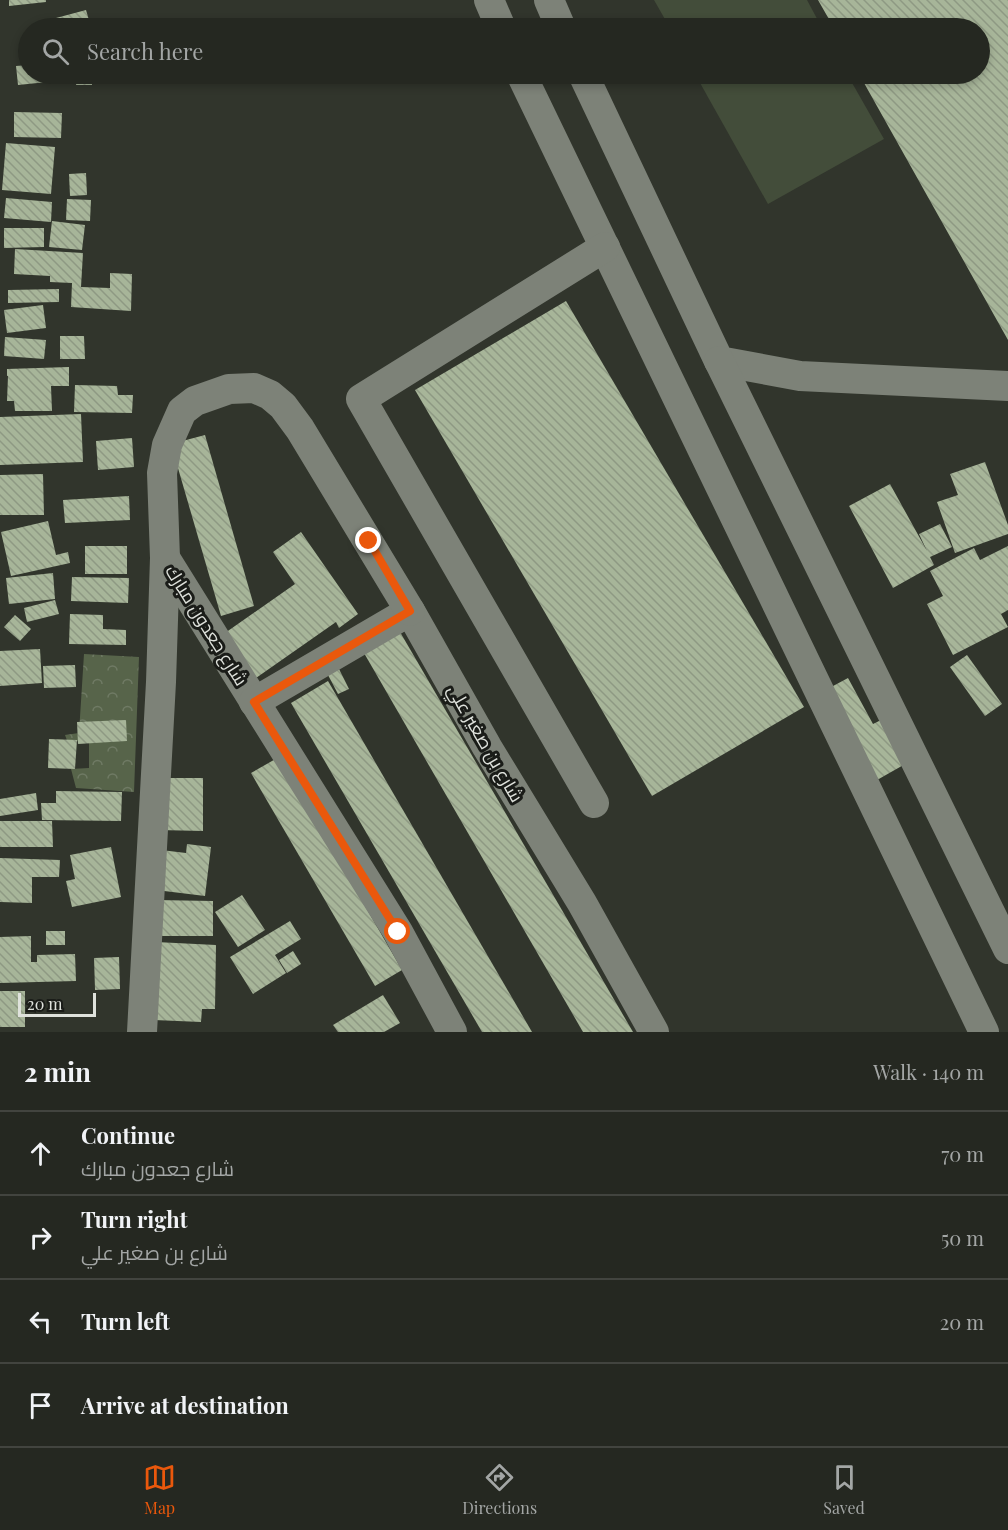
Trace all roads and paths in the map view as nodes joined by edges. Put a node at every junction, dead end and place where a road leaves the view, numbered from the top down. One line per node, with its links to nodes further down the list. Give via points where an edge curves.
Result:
1 (489, 0): 3 (street)
2 (549, 0): 4 (street)
3 (497, 18)
4 (557, 18)
5 (526, 84): 7 (street)
6 (588, 84): 8 (street)
7 (605, 247): 13 (street, via 361,399); 18 (street)
8 (719, 361): 9 (street, via 800,376); 14 (street)
9 (1008, 386)
10 (165, 558): 11 (street, شارع بن صغير علي, via 162,473 166,445 174,426 182,411 195,401 229,389 254,388 276,400 300,429); 12 (street, شارع جعدون مبارك); 15 (street, شارع بن صغير علي)
11 (410, 611): 12 (street); 17 (street, شارع بن صغير علي)
12 (254, 702): 16 (street, شارع جعدون مبارك, via 398,932)
13 (594, 803)
14 (1008, 949)
15 (142, 1032)
16 (452, 1032)
17 (654, 1032)
18 (984, 1032)

